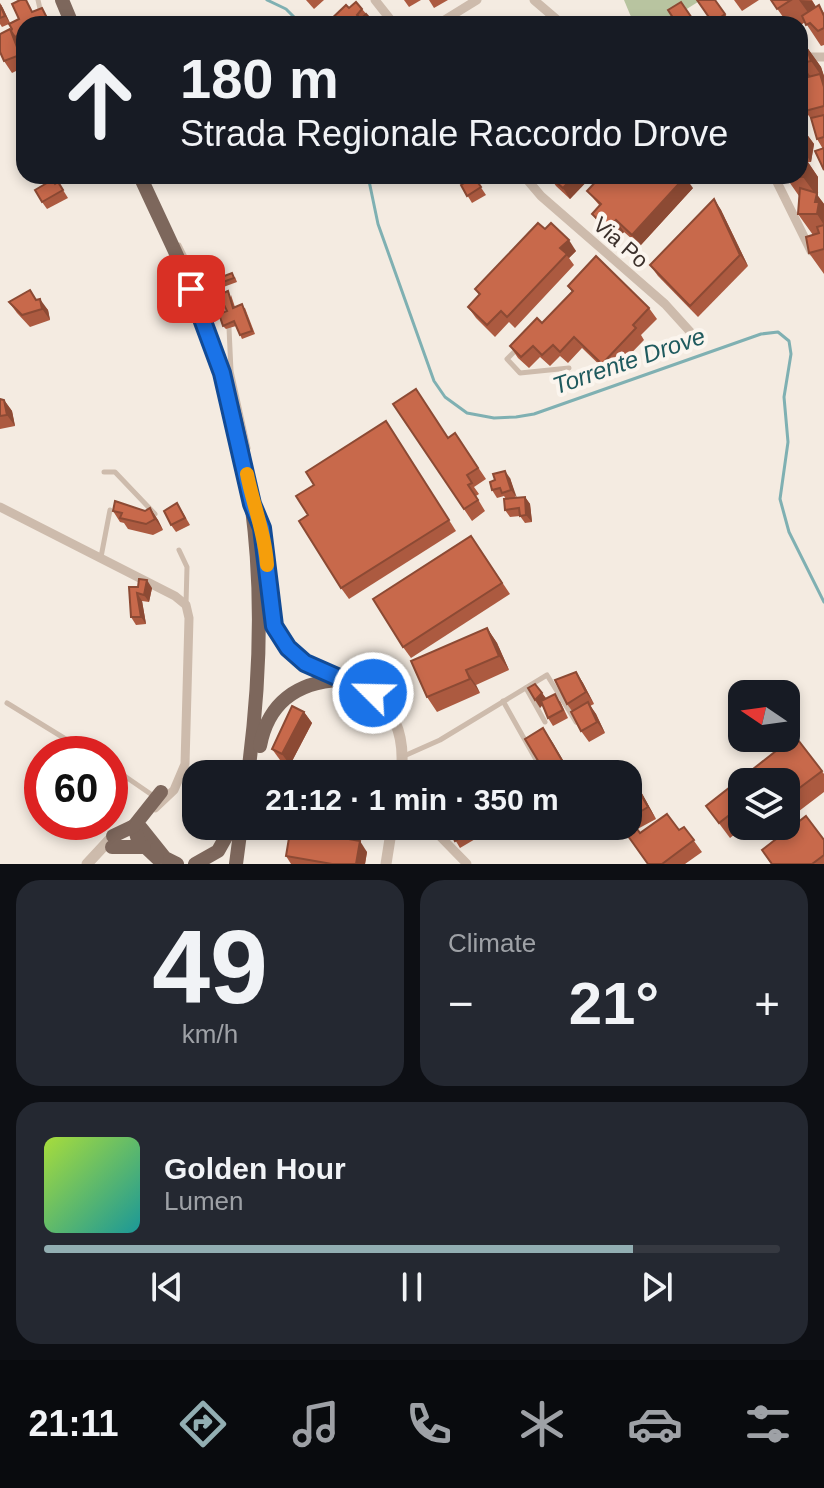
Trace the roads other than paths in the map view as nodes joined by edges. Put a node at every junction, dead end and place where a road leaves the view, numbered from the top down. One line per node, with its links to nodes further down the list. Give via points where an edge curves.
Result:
1 (38, 0): 5 (lane)
2 (375, 0): 6 (street)
3 (477, 0): 7 (street)
4 (534, 0): 8 (street)
5 (41, 13)
6 (388, 16)
7 (452, 16)
8 (553, 16)
9 (144, 184): 12 (main road)
10 (531, 184): 14 (street, Via Po)
11 (778, 184): 13 (street)
12 (162, 226): 16 (lane); 21 (main road, via 214,348)
13 (811, 251)
14 (610, 255): 15 (lane); 18 (street, Via Po)
15 (599, 266)
16 (225, 316)
17 (229, 328): 21 (lane, via 231,371 248,441)
18 (694, 336)
19 (527, 338): 20 (lane, via 507,359 520,373)
20 (569, 368)
21 (245, 465): 23 (main road)
22 (104, 472): 26 (lane, via 115,472)
23 (252, 504): 30 (main road, via 260,576); 31 (main road, via 263,532 277,632 300,660)
24 (0, 507): 28 (street)
25 (110, 510): 28 (lane)
26 (155, 514)
27 (179, 550): 29 (lane, via 187,567)
28 (101, 558): 29 (street)
29 (186, 605): 39 (street)
30 (260, 655): 41 (main road); 42 (main road)
31 (344, 680): 33 (main road); 43 (main road, via 303,686 278,705 264,729)
32 (526, 688): 34 (lane); 36 (lane); 37 (lane, via 547,675)
33 (373, 693): 40 (street, via 394,717)
34 (503, 701): 40 (lane); 45 (lane)
35 (7, 703): 38 (lane)
36 (545, 722)
37 (576, 722)
38 (61, 736)
39 (184, 753): 47 (street); 47 (street, via 180,778)
40 (403, 756): 44 (street)
41 (243, 760)
42 (249, 760)
43 (258, 760)
44 (403, 760)
45 (536, 760)
46 (128, 778): 47 (lane)
47 (158, 799): 48 (main road); 54 (street); 55 (main road)
48 (134, 826): 54 (main road); 55 (main road, via 137,838)
49 (224, 840): 59 (main road, via 218,851)
50 (239, 840): 60 (main road)
51 (247, 840): 61 (main road)
52 (390, 840): 62 (street)
53 (444, 840): 63 (street)
54 (110, 842): 55 (main road); 56 (street)
55 (148, 844): 57 (main road); 58 (main road)
56 (87, 864)
57 (163, 864)
58 (177, 864)
59 (195, 864)
60 (236, 864)
61 (244, 864)
62 (386, 864)
63 (467, 864)

